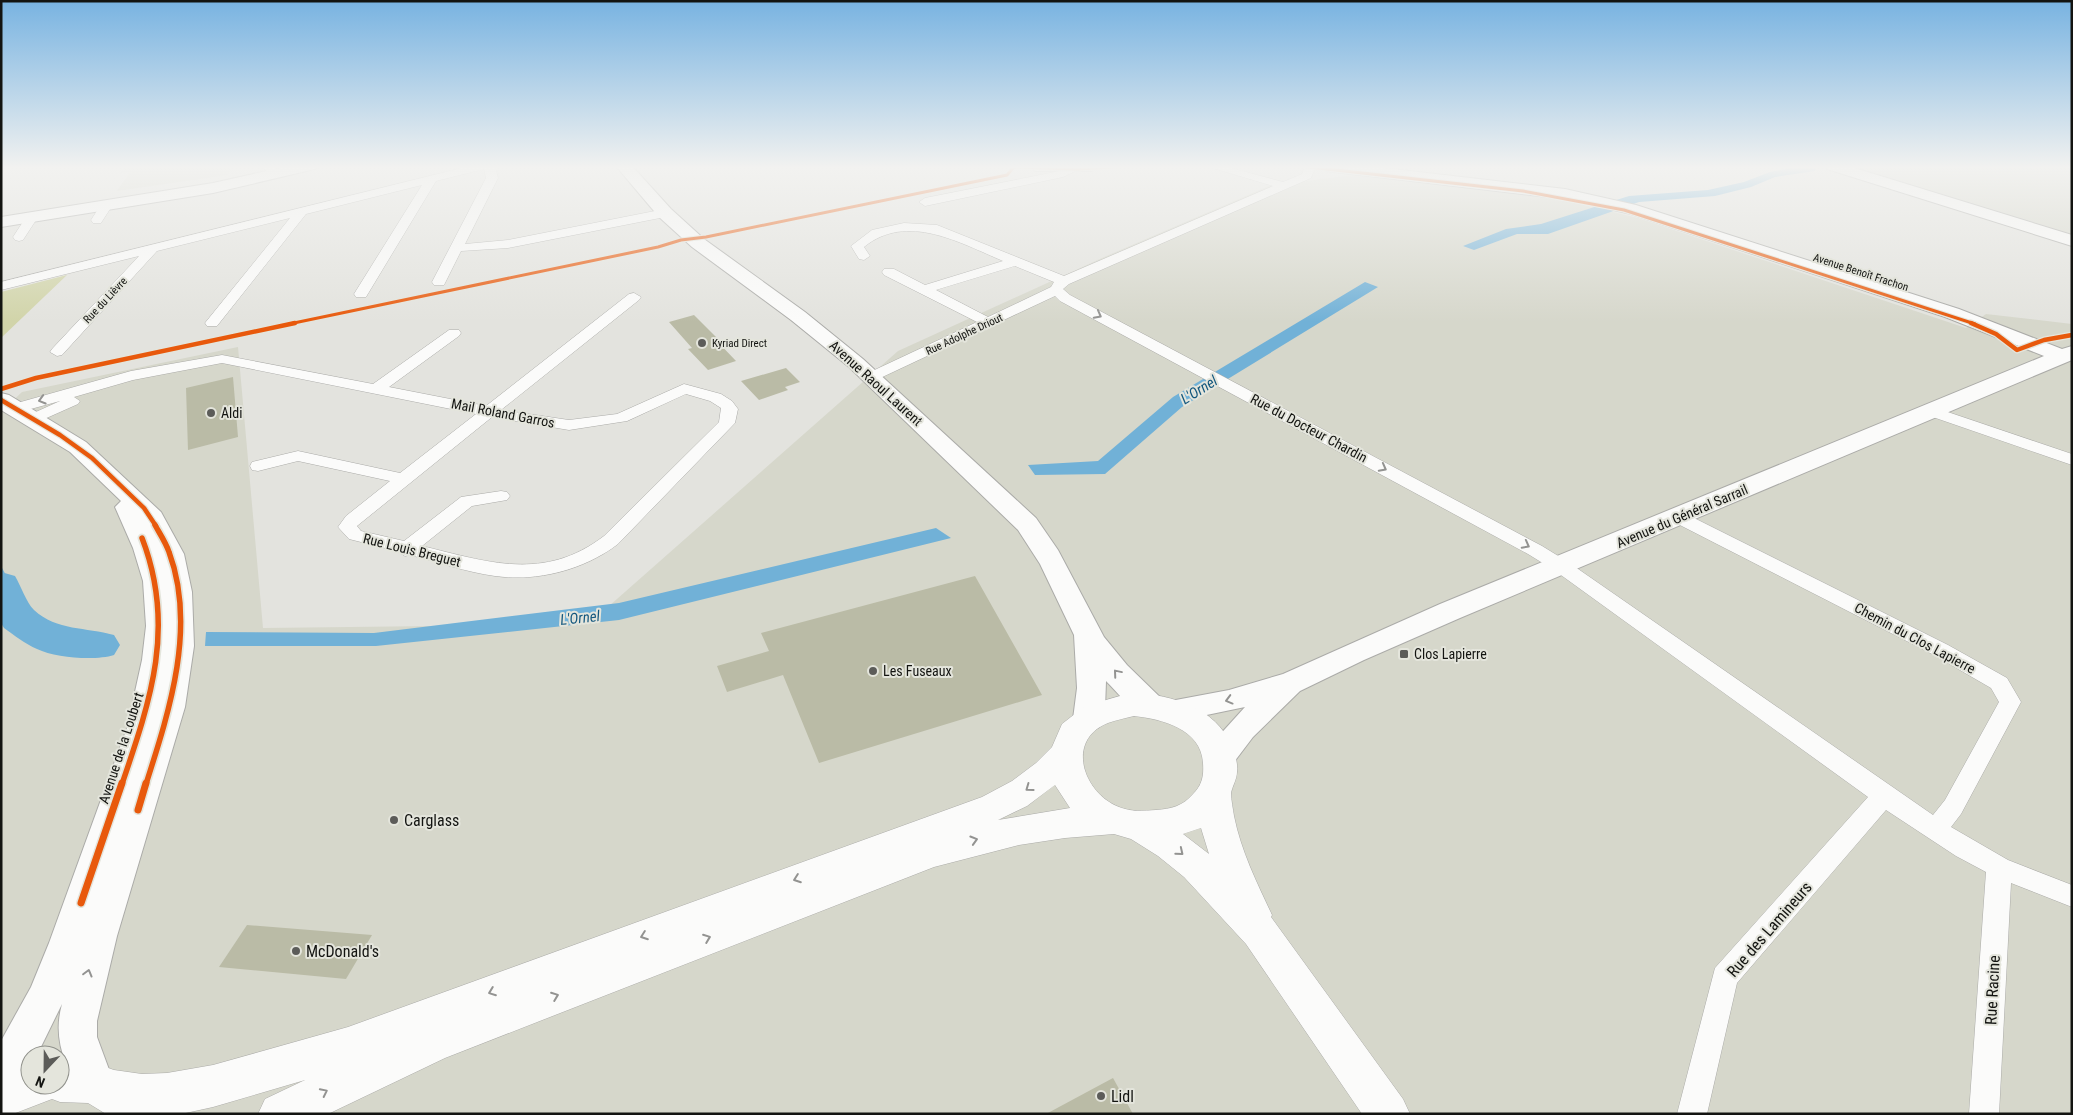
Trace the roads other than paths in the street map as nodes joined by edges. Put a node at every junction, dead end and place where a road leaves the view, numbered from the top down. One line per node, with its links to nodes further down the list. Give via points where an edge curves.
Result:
1 (26, 218): 12 (street)
2 (31, 218): 13 (street)
3 (274, 218): 15 (street)
4 (296, 218): 27 (street)
5 (407, 218): 24 (street)
6 (472, 218): 16 (street)
7 (640, 218): 16 (street, via 508,244)
8 (671, 218): 31 (street, Avenue Raoul Laurent)
9 (1210, 218): 22 (street, Rue Adolphe Driout)
10 (1661, 218): 30 (street, Avenue Benoît Frachon)
11 (1996, 218): 14 (street)
12 (1, 222)
13 (19, 237)
14 (2072, 242)
15 (153, 248): 21 (street); 29 (street, Rue du Lièvre)
16 (457, 248): 20 (street)
17 (864, 256): 18 (street, Rue du Docteur Chardin, via 857,246 872,234 920,227 950,233)
18 (1016, 260): 22 (street, Rue du Docteur Chardin); 23 (street)
19 (889, 272): 23 (street)
20 (439, 282)
21 (1, 286)
22 (1060, 286): 26 (street, Rue Adolphe Driout); 44 (street, Rue du Docteur Chardin, one-way to 44, via 1065,298)
23 (923, 290): 26 (street)
24 (361, 294)
25 (634, 297): 35 (street, Rue Louis Breguet)
26 (988, 322): 31 (street, Rue Adolphe Driout)
27 (212, 323)
28 (454, 333): 32 (street)
29 (57, 352)
30 (2067, 354): 36 (street, Avenue du Général Sarrail)
31 (871, 377): 45 (street, Avenue Raoul Laurent, via 1039,538 1068,589)
32 (376, 388): 34 (street, Mail Roland Garros, via 222,359 158,370); 35 (street, Mail Roland Garros)
33 (684, 389): 35 (street, Mail Roland Garros, via 641,410 603,422 553,424); 43 (street, Rue Louis Breguet, via 716,397 727,404 730,409 727,423 598,550 565,565 517,572)
34 (17, 409): 40 (street, Avenue de la Loubert, via 78,447)
35 (491, 412): 39 (street, Rue Louis Breguet)
36 (1933, 412): 37 (street); 42 (street, Avenue du Général Sarrail)
37 (2072, 460)
38 (258, 466): 39 (street, via 298,456)
39 (403, 479): 43 (street, Rue Louis Breguet, via 347,527 355,535)
40 (116, 481): 58 (street, Avenue de la Loubert, via 151,562 158,592 154,678 146,715 64,949 29,1034); 60 (street, Avenue de la Loubert, one-way to 40, via 77,1037 82,998 170,707 180,646 178,592 171,554 152,517)
41 (501, 496): 43 (street, via 467,501)
42 (1678, 517): 44 (street, Avenue du Général Sarrail); 54 (street, Chemin du Clos Lapierre, via 1999,682 2010,702 1953,807)
43 (405, 550)
44 (1561, 566): 46 (street, Avenue du Général Sarrail); 52 (street)
45 (1088, 635): 47 (street, Avenue Raoul Laurent, one-way to 45, via 1115,671); 48 (street, Avenue Raoul Laurent, via 1092,675)
46 (1293, 682): 47 (street, Avenue du Général Sarrail, one-way to 47, via 1230,701); 50 (street, Avenue du Général Sarrail, via 1249,721)
47 (1162, 708): 48 (main road, via 1117,706); 50 (main road, via 1189,719 1203,730 1214,742)
48 (1088, 719): 49 (main road, via 1068,741)
49 (1064, 755): 53 (main road, via 1068,780 1075,793 1098,813); 60 (main road, one-way to 60, via 1048,774 1026,791 994,808 348,1047 213,1086 167,1095)
50 (1220, 757): 51 (main road, via 1222,770)
51 (1215, 795): 53 (main road, via 1198,812 1176,823); 57 (main road, via 1215,818 1226,854)
52 (1884, 796): 54 (street); 64 (street, Rue des Lamineurs, via 1725,977)
53 (1126, 823): 57 (main road, one-way to 57, via 1171,845 1197,866); 62 (main road, one-way to 53, via 432,1042 928,854 987,836 1048,824)
54 (1936, 829): 55 (street)
55 (1999, 867): 56 (street); 65 (street, Rue Racine)
56 (2072, 896)
57 (1260, 932): 63 (main road)
58 (1, 1076)
59 (20, 1090): 61 (main road)
60 (100, 1092)
61 (1, 1096)
62 (280, 1114)
63 (1388, 1114)
64 (1692, 1114)
65 (1984, 1114)

